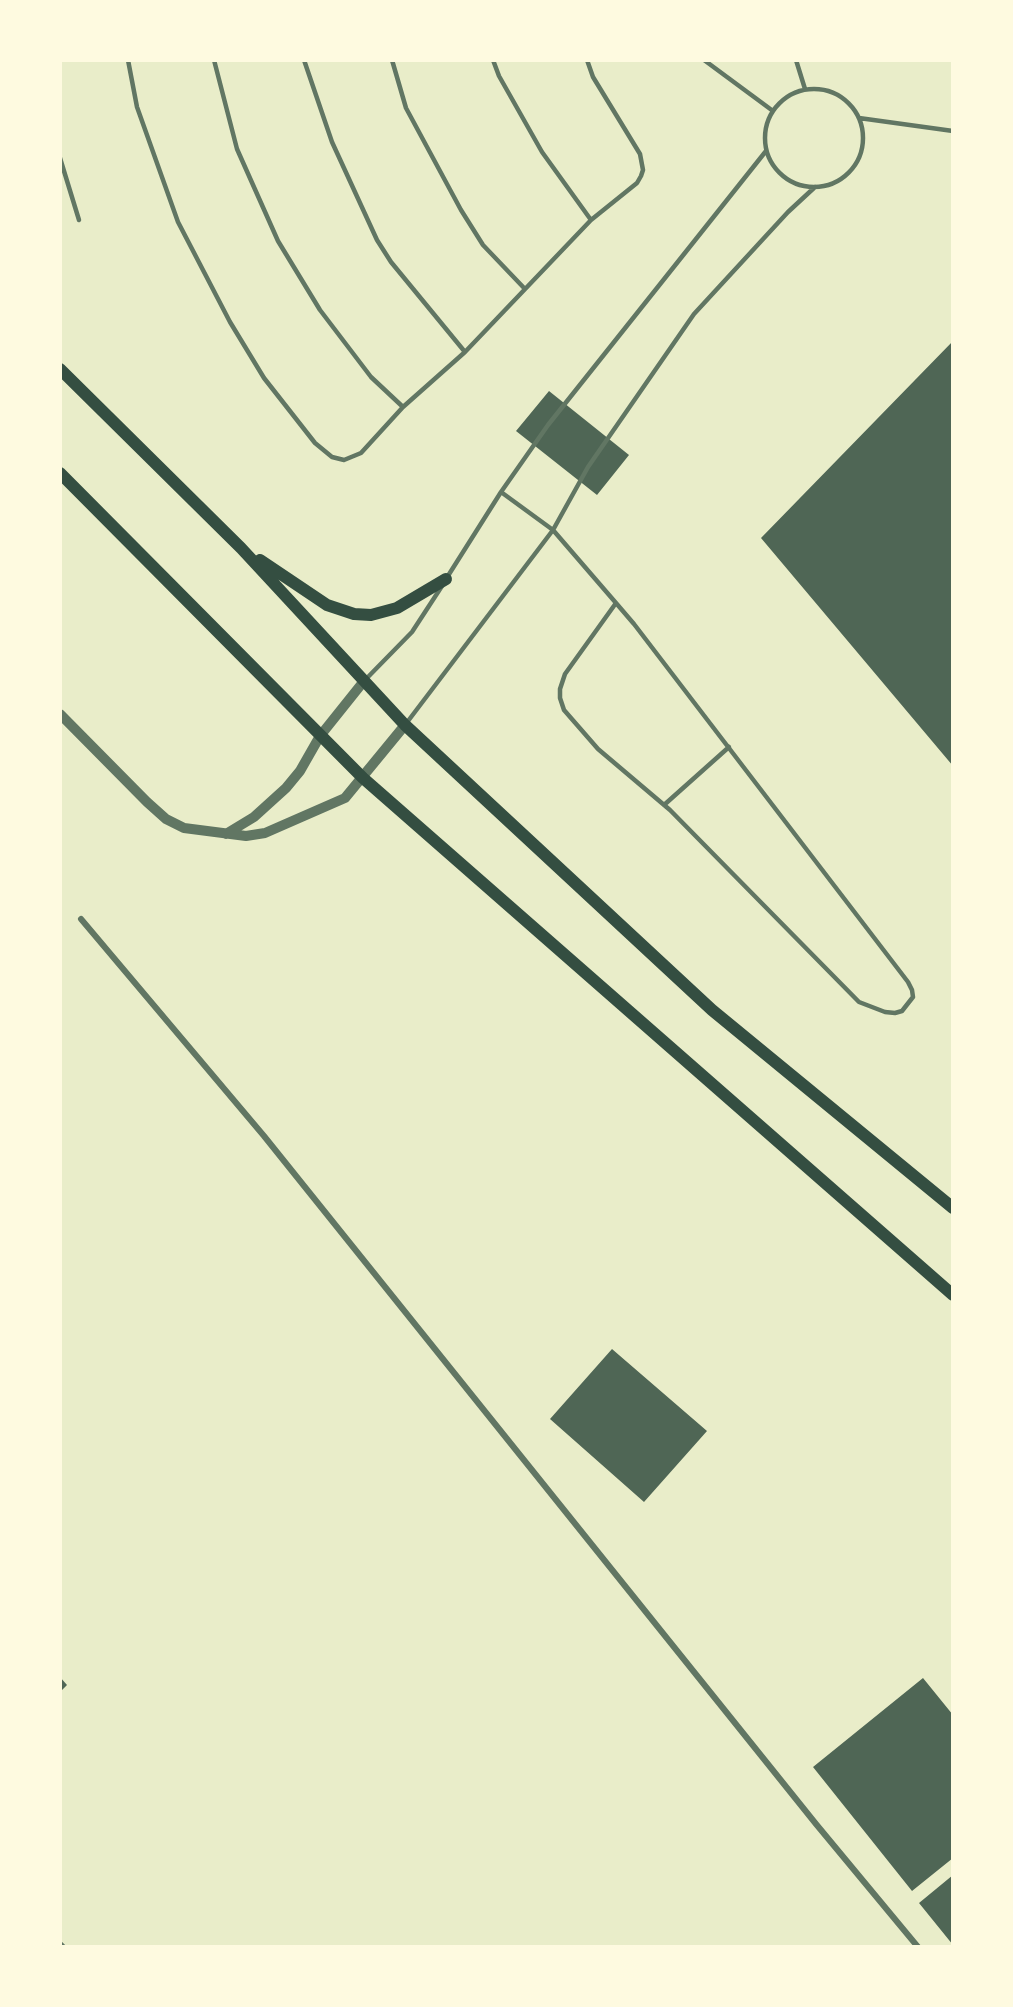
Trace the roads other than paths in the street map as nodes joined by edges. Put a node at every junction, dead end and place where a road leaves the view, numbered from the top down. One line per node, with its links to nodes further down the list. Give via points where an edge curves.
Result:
1 (128, 60): 21 (lane, via 137,107 178,222 264,378 308,434 327,454 344,460 362,453)
2 (214, 60): 21 (lane, via 237,149 278,241 320,310 371,377)
3 (304, 60): 19 (lane, via 332,142 377,240)
4 (392, 60): 18 (lane, via 406,108 461,210 483,245)
5 (494, 60): 17 (lane, via 542,152)
6 (587, 60): 17 (lane, via 593,77 640,154 644,170 637,183)
7 (704, 60): 10 (lane)
8 (796, 60): 9 (lane)
9 (805, 89): 10 (lane, via 790,94); 11 (lane, via 837,94)
10 (773, 111): 13 (lane, via 765,134)
11 (859, 118): 12 (lane); 15 (lane, via 862,150 855,164 845,176)
12 (953, 131)
13 (766, 151): 15 (lane, via 784,177); 23 (lane, via 548,424)
14 (60, 158): 16 (lane)
15 (815, 187): 24 (lane, via 694,314 588,467)
16 (79, 220)
17 (591, 220): 18 (lane)
18 (525, 289): 19 (lane)
19 (465, 352): 21 (lane)
20 (60, 369): 25 (main road)
21 (403, 407)
22 (60, 473): 31 (main road)
23 (501, 492): 24 (lane); 26 (lane)
24 (553, 530): 27 (lane); 30 (lane)
25 (241, 548): 26 (main road, via 327,605 354,614 370,615 397,608); 28 (main road)
26 (446, 579): 28 (lane, via 412,632)
27 (616, 603): 32 (lane); 34 (lane, via 565,674 560,698 564,710 598,749)
28 (364, 681): 30 (main road); 31 (street)
29 (60, 714): 35 (street, via 166,819 184,828)
30 (405, 725): 33 (street); 37 (main road, via 712,1010)
31 (320, 736): 33 (main road); 35 (street, via 286,788 254,817)
32 (729, 747): 34 (lane); 34 (lane, via 908,982 913,997 902,1011 885,1012 859,1002)
33 (363, 778): 35 (street, via 345,798 265,833); 38 (main road)
34 (664, 805)
35 (225, 834)
36 (81, 919): 39 (street, via 264,1136)
37 (953, 1208)
38 (953, 1295)
39 (918, 1947)

